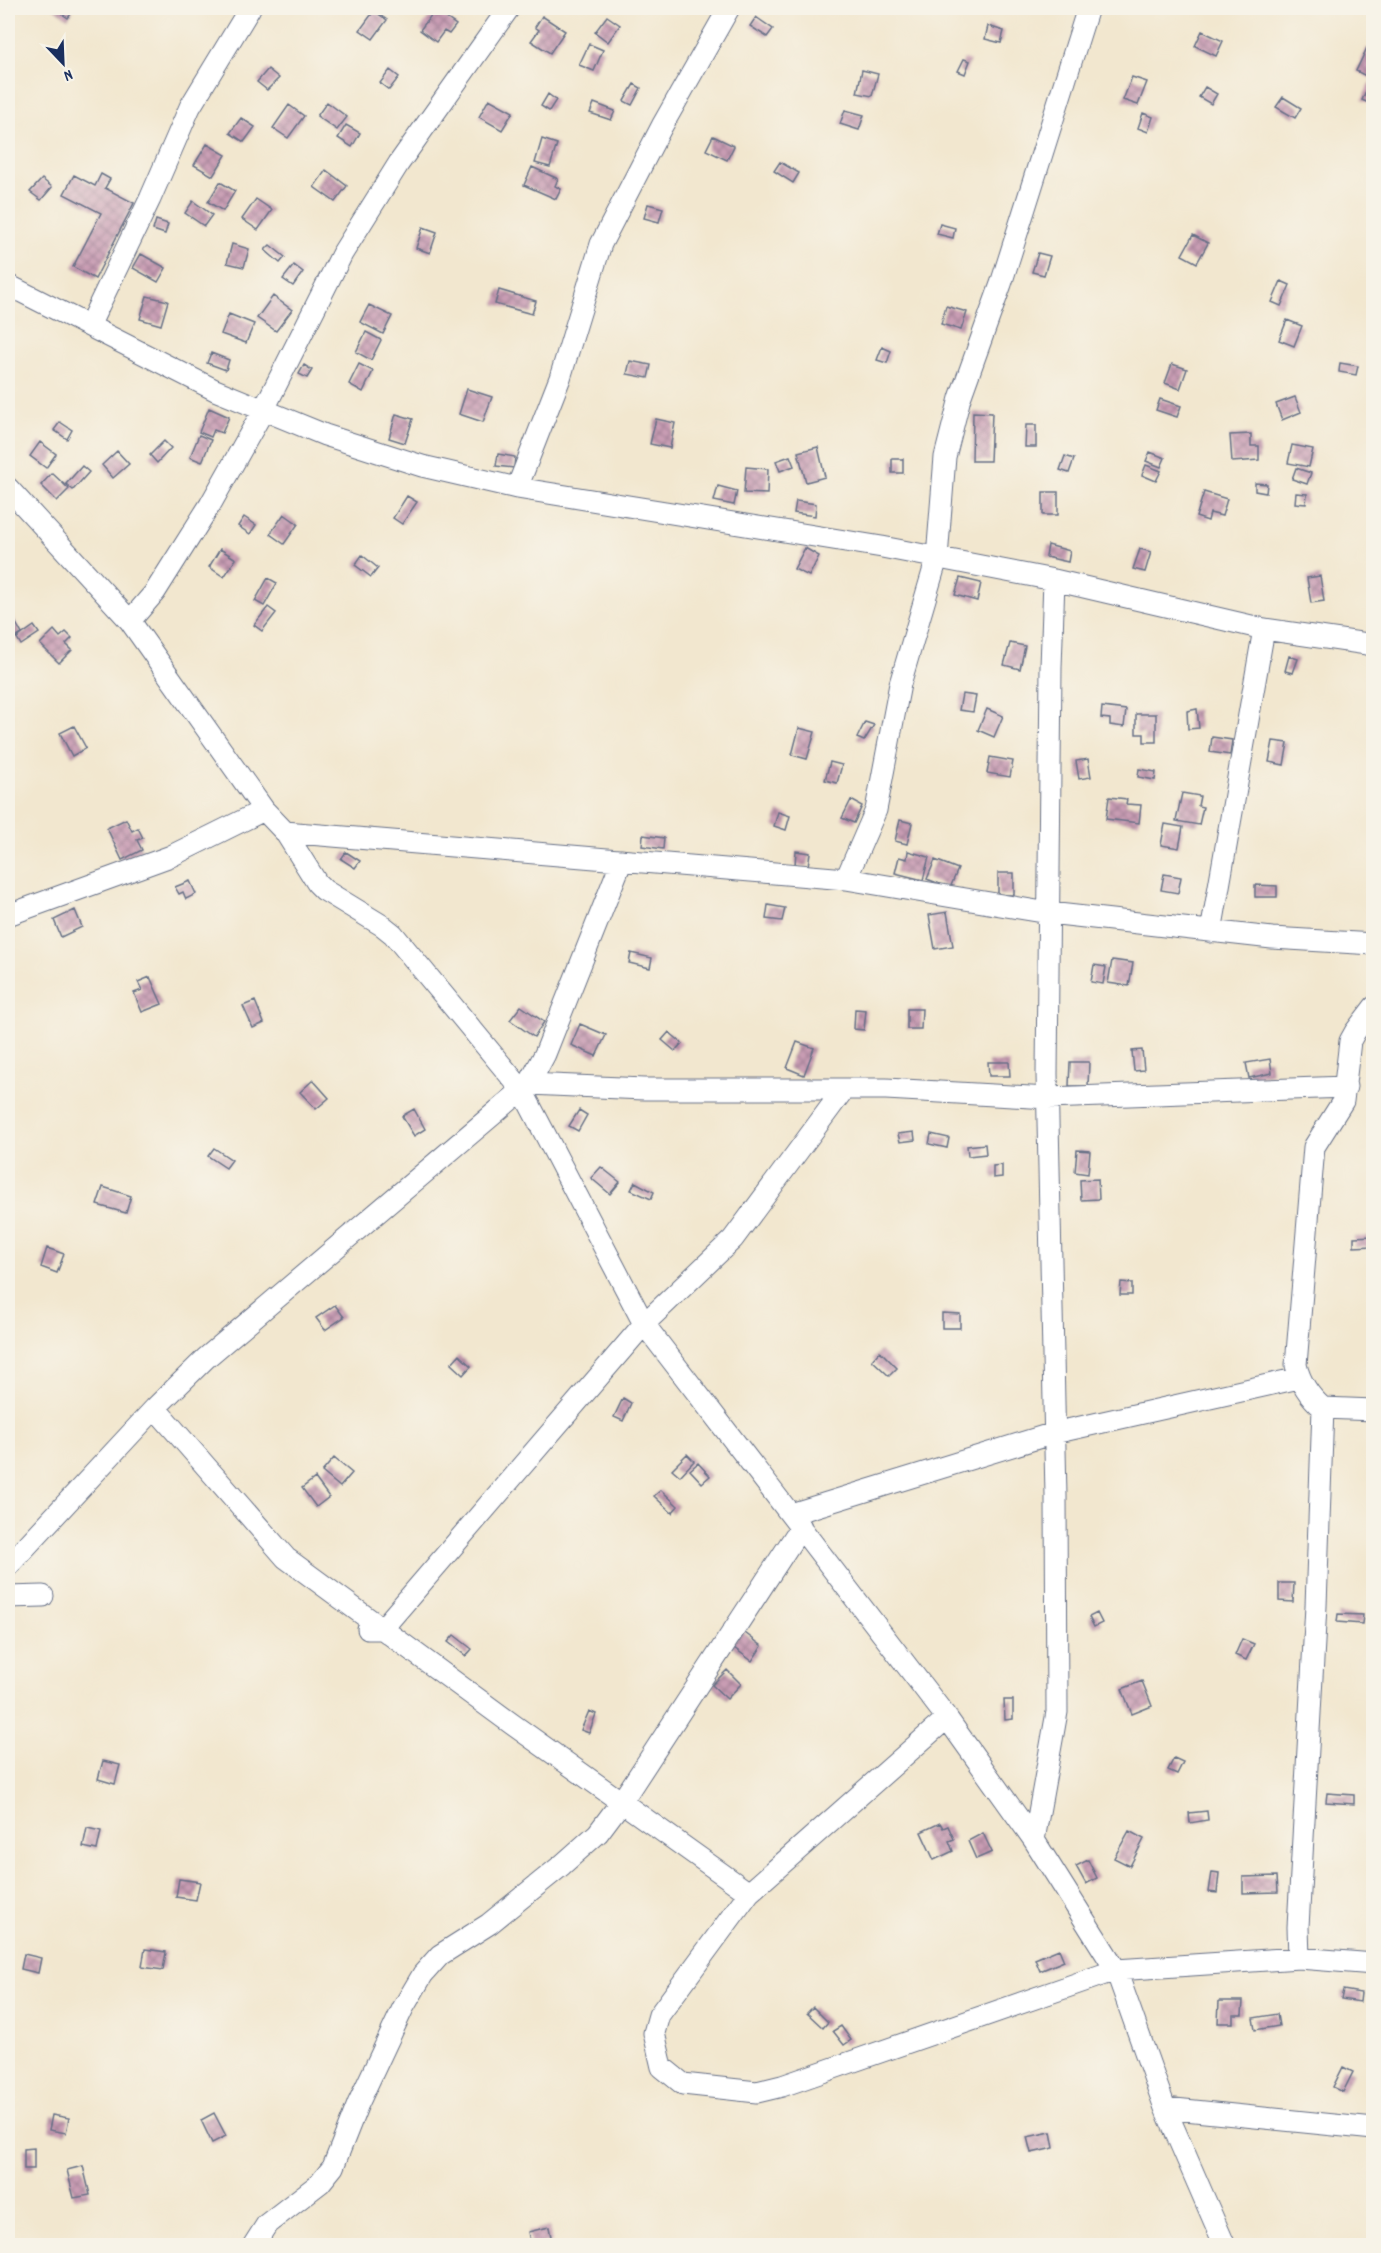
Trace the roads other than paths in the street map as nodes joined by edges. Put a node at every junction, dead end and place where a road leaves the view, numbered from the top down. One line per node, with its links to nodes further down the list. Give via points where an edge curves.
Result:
1 (250, 8): 6 (street, via 190,107)
2 (509, 8): 7 (street, via 399,163 342,254)
3 (729, 8): 9 (street, via 601,244 560,378)
4 (1088, 8): 10 (street, via 1001,284 960,398 945,457)
5 (8, 285): 6 (street)
6 (89, 326): 7 (street, via 215,390)
7 (264, 410): 9 (street, via 325,435 422,466); 12 (street, via 155,592)
8 (8, 488): 12 (street)
9 (517, 488): 10 (street)
10 (937, 558): 11 (street); 18 (street, via 900,684 876,810)
11 (1054, 580): 13 (street); 19 (street)
12 (130, 621): 15 (street)
13 (1264, 629): 14 (street); 21 (street)
14 (1374, 645)
15 (264, 810): 16 (street); 20 (street, via 171,856)
16 (285, 831): 17 (street); 24 (street, via 317,883 397,939)
17 (622, 860): 18 (street); 24 (street, via 545,1054)
18 (846, 879): 19 (street)
19 (1048, 913): 21 (street); 27 (street)
20 (8, 915)
21 (1210, 932): 22 (street)
22 (1374, 944)
23 (1374, 1007): 25 (street, via 1350,1041)
24 (525, 1087): 26 (street); 28 (street); 30 (street, via 206,1358)
25 (1346, 1087): 27 (street); 29 (street, via 1343,1101 1314,1147 1296,1365)
26 (844, 1089): 27 (street); 28 (street, via 733,1239)
27 (1047, 1098): 33 (street)
28 (644, 1324): 34 (street); 38 (street)
29 (1299, 1378): 31 (street); 33 (street)
30 (155, 1408): 35 (street); 38 (street, via 286,1558)
31 (1323, 1408): 32 (street); 43 (street)
32 (1374, 1410)
33 (1054, 1433): 34 (street); 41 (street, via 1057,1712)
34 (796, 1521): 39 (street); 40 (street)
35 (8, 1566)
36 (43, 1596): 37 (street)
37 (8, 1597)
38 (374, 1629): 40 (street)
39 (947, 1718): 41 (street); 42 (street)
40 (622, 1801): 42 (street); 48 (street, via 598,1833 562,1865 489,1924 440,1955 423,1974 363,2093 333,2168 320,2183 267,2224)
41 (1034, 1840): 45 (street)
42 (749, 1893): 45 (street, via 659,2015 654,2033 662,2067 683,2084 757,2092 782,2086)
43 (1299, 1958): 44 (street); 45 (street)
44 (1374, 1964)
45 (1116, 1970): 46 (street)
46 (1165, 2108): 47 (street); 49 (street)
47 (1374, 2128)
48 (253, 2246)
49 (1225, 2246)

